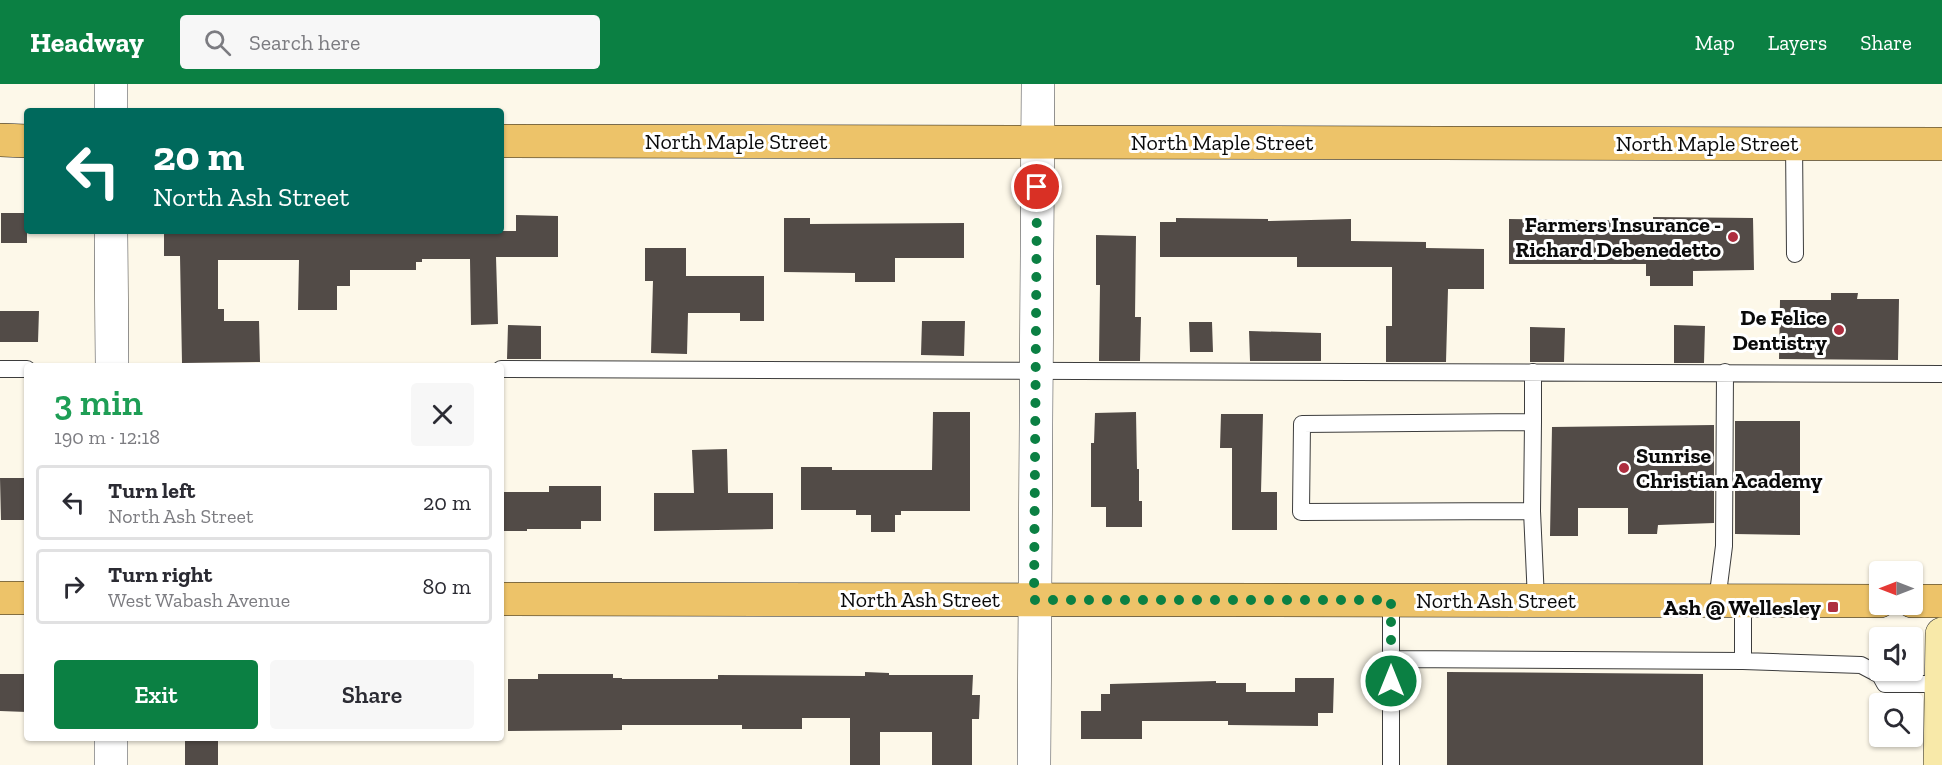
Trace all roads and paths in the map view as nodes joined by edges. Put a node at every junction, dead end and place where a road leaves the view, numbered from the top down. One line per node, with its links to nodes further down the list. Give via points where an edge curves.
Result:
1 (111, 84): 3 (street)
2 (1038, 84): 7 (street)
3 (111, 108)
4 (0, 140): 5 (main road)
5 (24, 141)
6 (504, 141): 7 (main road, North Maple Street)
7 (1038, 141): 8 (main road, North Maple Street); 16 (street)
8 (1794, 143): 9 (main road, North Maple Street); 11 (lane)
9 (1942, 144)
10 (111, 234): 12 (street)
11 (1795, 254)
12 (112, 363)
13 (0, 369): 14 (lane)
14 (24, 369)
15 (504, 369): 16 (lane)
16 (1036, 370): 17 (lane); 25 (street)
17 (1533, 372): 18 (lane); 20 (lane)
18 (1725, 372): 19 (lane); 28 (lane, via 1724,546)
19 (1942, 374)
20 (1533, 422): 21 (lane); 21 (lane, via 1302,424 1300,512)
21 (1532, 511): 27 (lane)
22 (0, 598): 23 (main road)
23 (24, 598)
24 (504, 599): 25 (main road, North Ash Street)
25 (1034, 600): 26 (main road, North Ash Street); 38 (street)
26 (1391, 600): 27 (main road, North Ash Street); 33 (lane)
27 (1536, 600): 28 (main road, North Ash Street)
28 (1730, 601): 29 (main road, North Ash Street); 34 (lane)
29 (1869, 601)
30 (1923, 601): 31 (main road)
31 (1942, 601)
32 (1942, 634): 35 (main road)
33 (1391, 659): 34 (lane); 39 (lane)
34 (1743, 661): 35 (lane, via 1861,665 1880,675 1885,684)
35 (1941, 684): 40 (main road)
36 (111, 741): 37 (street)
37 (111, 765)
38 (1034, 765)
39 (1391, 765)
40 (1940, 765)

